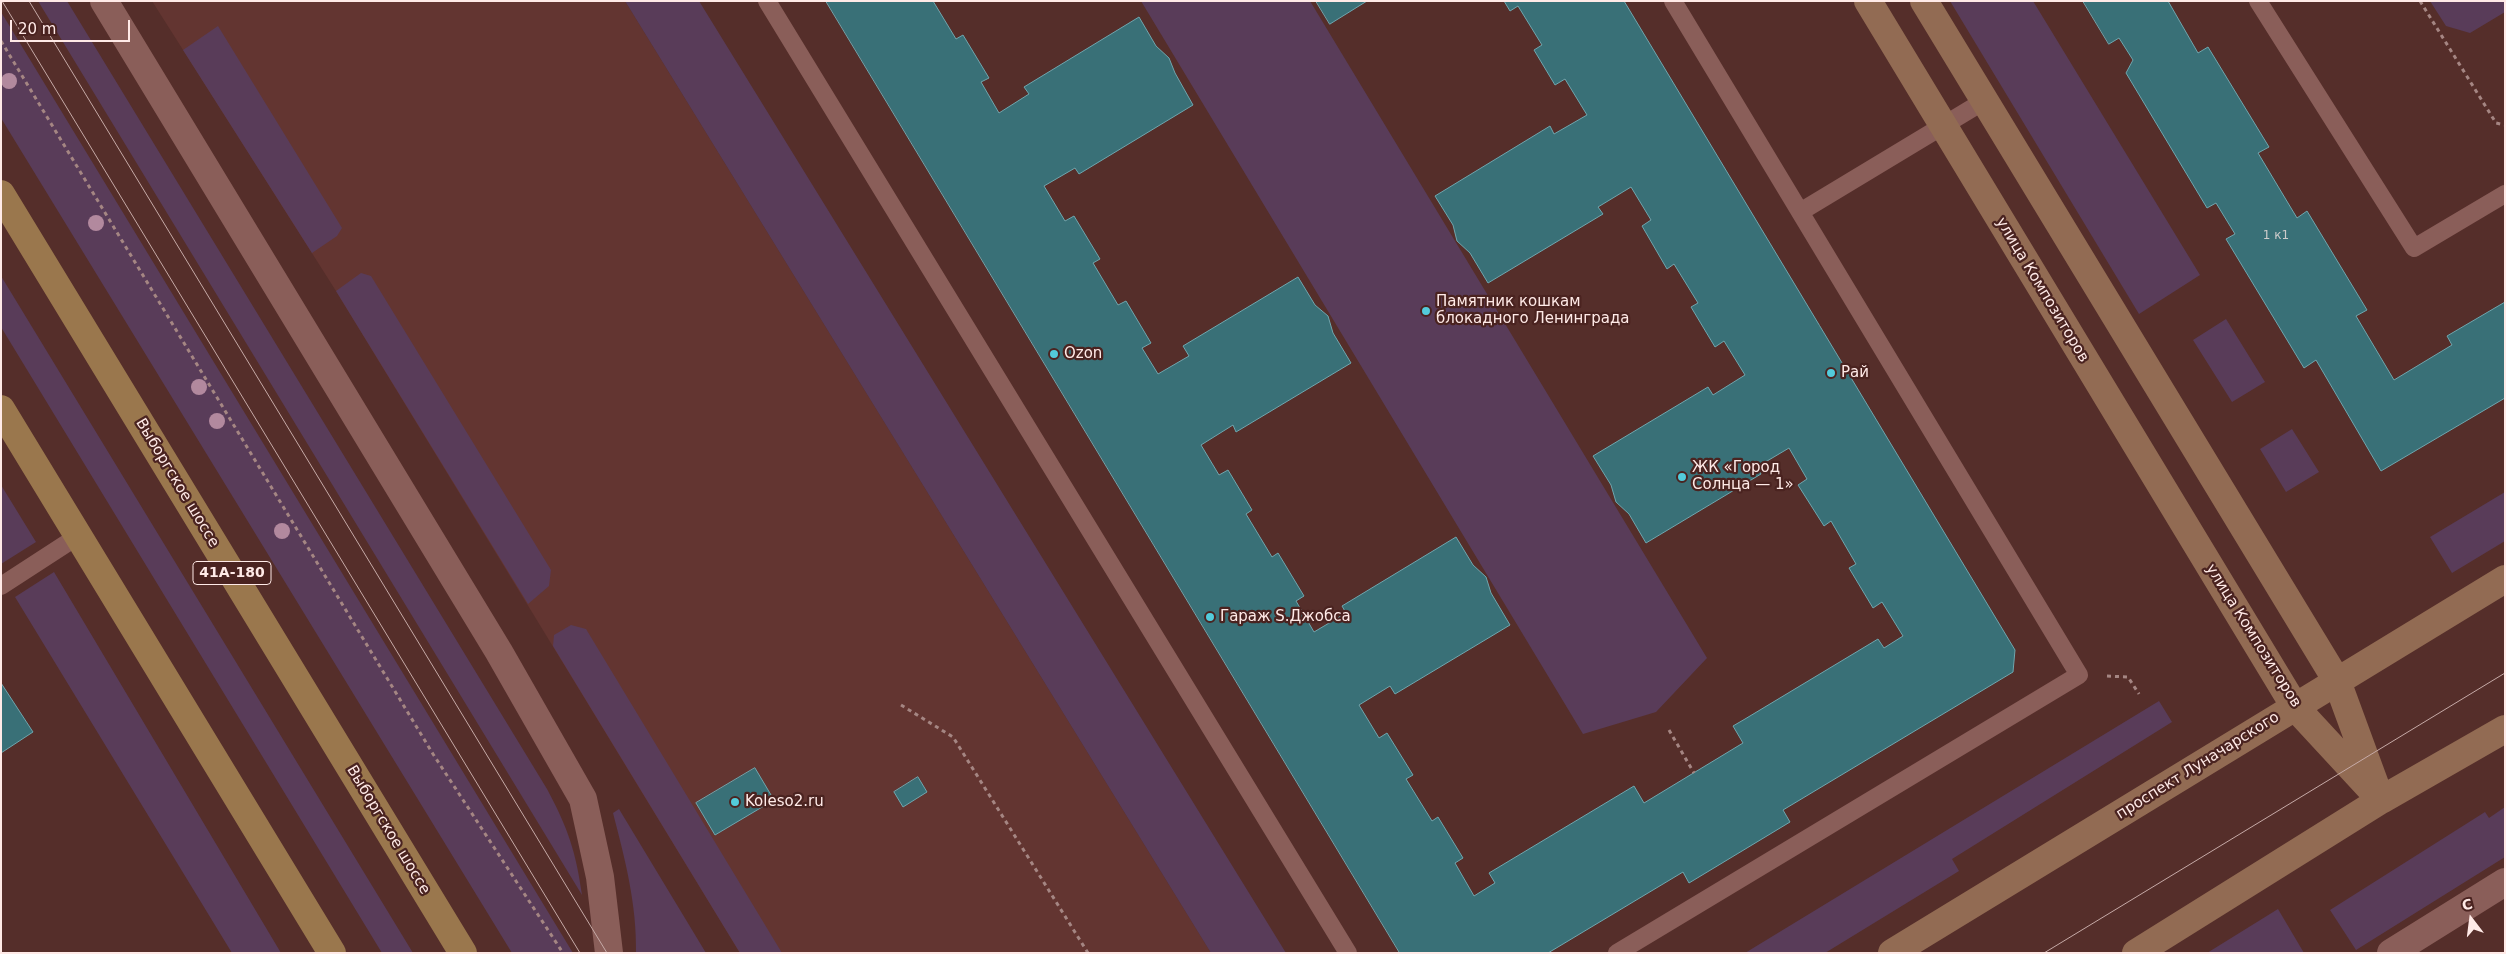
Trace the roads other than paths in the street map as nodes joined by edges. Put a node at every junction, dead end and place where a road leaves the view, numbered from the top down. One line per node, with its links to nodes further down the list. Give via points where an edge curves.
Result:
1 (104, 1): 23 (street, via 463,592 584,799 600,877)
2 (767, 1): 24 (lane)
3 (1673, 1): 11 (lane)
4 (1868, 1): 8 (street, улица Композиторов)
5 (1924, 1): 7 (street)
6 (2258, 1): 10 (lane, via 2414,248)
7 (1984, 101): 8 (lane); 16 (street)
8 (1943, 126): 11 (lane); 17 (street, улица Композиторов)
9 (1, 194): 22 (main road, Выборгское шоссе / 41А-180)
10 (2505, 194)
11 (1800, 212): 25 (lane, via 2079,675)
12 (1, 409): 13 (main road)
13 (78, 536): 15 (lane); 21 (main road)
14 (2505, 579): 16 (street, проспект Луначарского)
15 (1, 586)
16 (2337, 681): 17 (street, проспект Луначарского); 19 (street)
17 (2295, 707): 19 (street, улица Композиторов); 26 (street, проспект Луначарского)
18 (2505, 728): 19 (street)
19 (2381, 800): 27 (street)
20 (2505, 882): 28 (street)
21 (332, 953)
22 (463, 953)
23 (609, 953)
24 (1348, 953)
25 (1617, 953)
26 (1892, 953)
27 (2136, 953)
28 (2391, 953)

